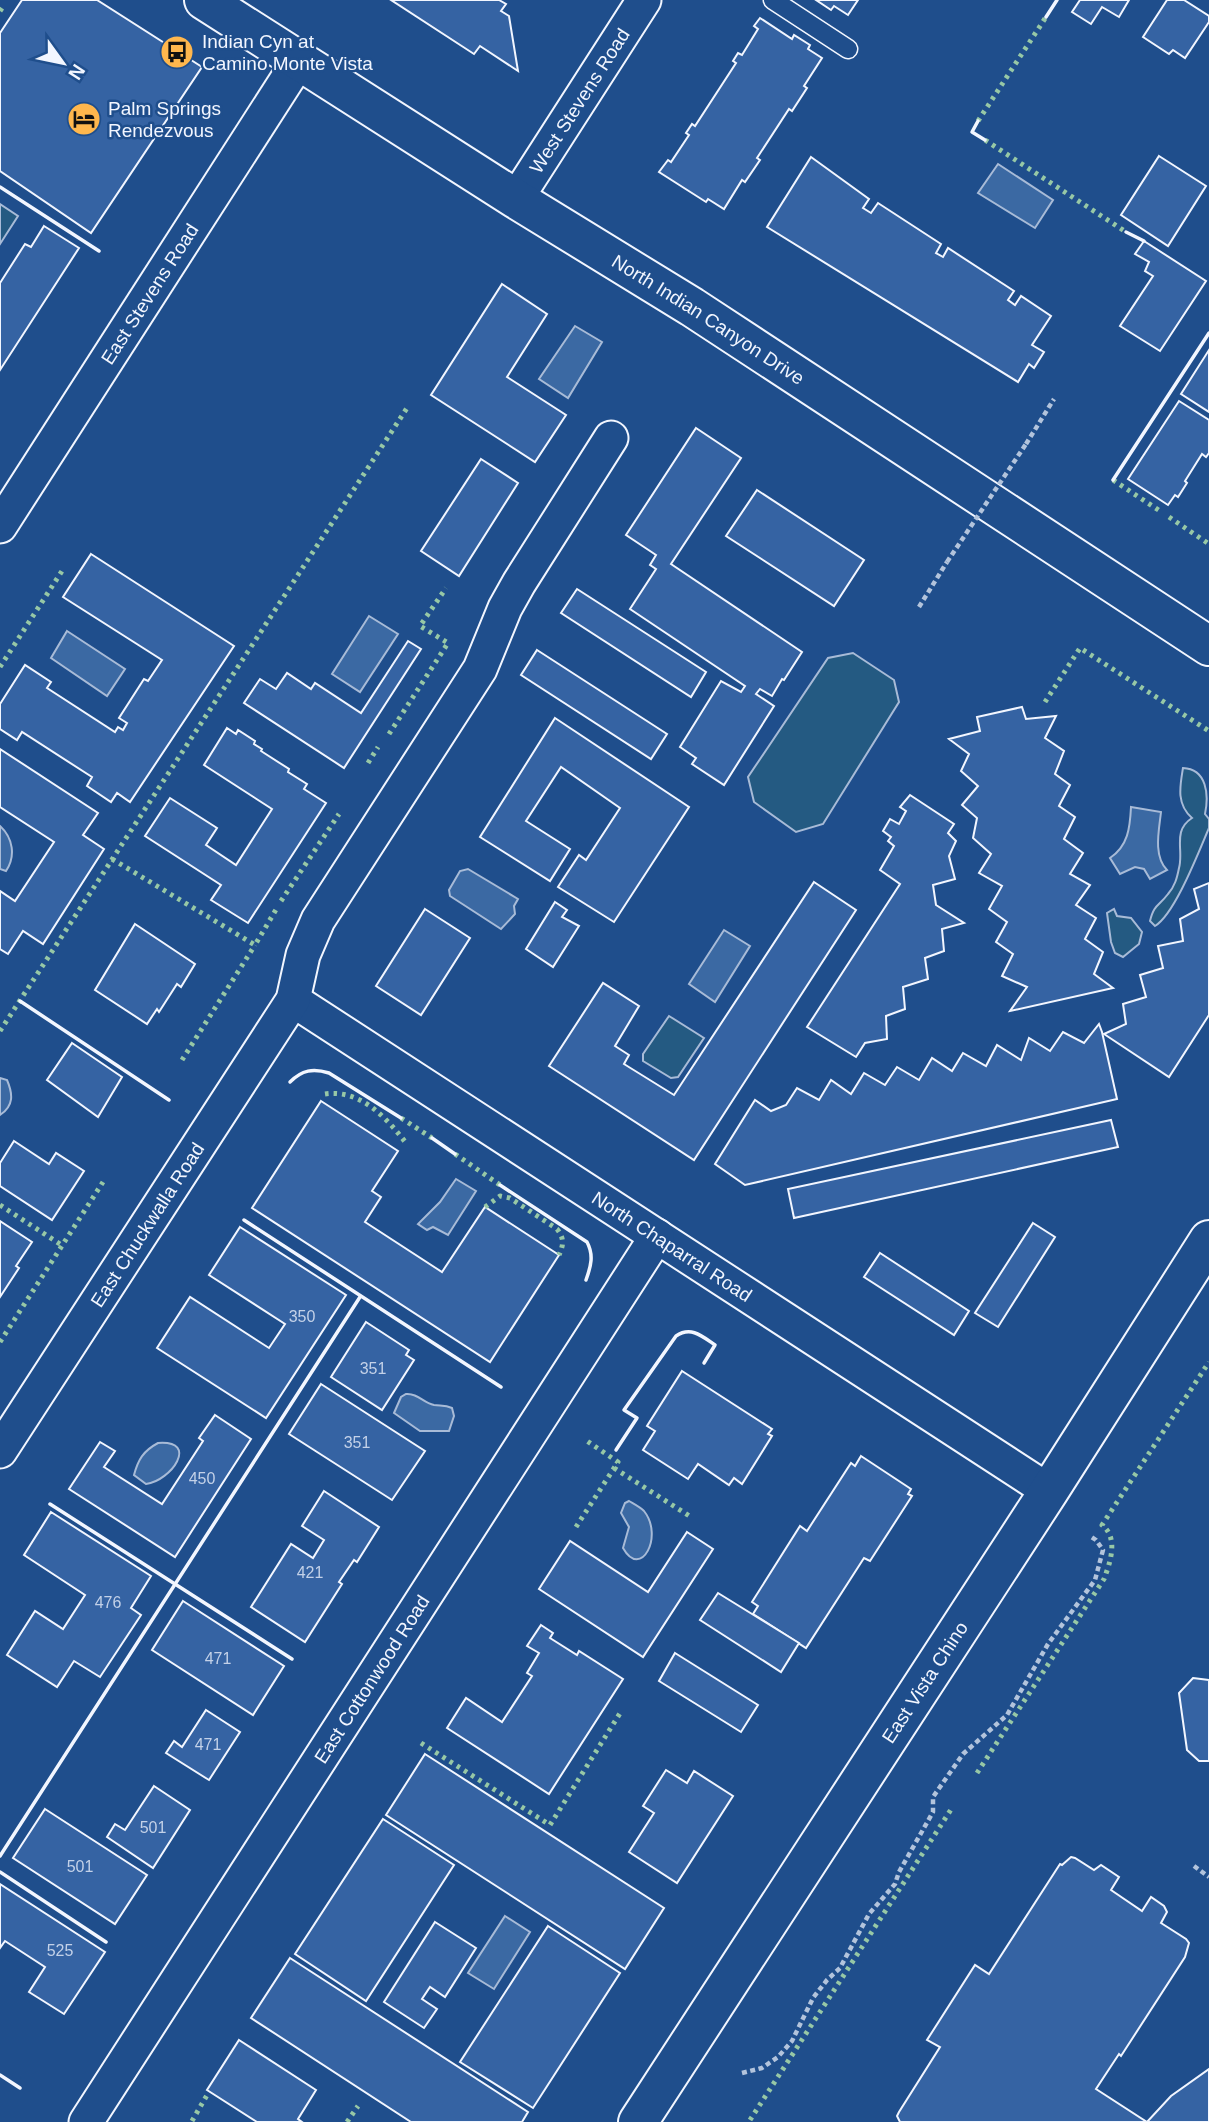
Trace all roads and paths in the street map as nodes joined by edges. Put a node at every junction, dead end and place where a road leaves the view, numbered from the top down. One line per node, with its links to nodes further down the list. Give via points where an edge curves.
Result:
1 (204, 0): 5 (main road, North Indian Canyon Drive)
2 (643, 0): 6 (street, West Stevens Road)
3 (773, 0): 4 (lane)
4 (848, 49)
5 (299, 61): 6 (main road, North Indian Canyon Drive); 9 (street, East Stevens Road)
6 (516, 199): 11 (main road, North Indian Canyon Drive, via 692,307)
7 (1054, 399): 10 (path, bridge)
8 (611, 438): 12 (street, via 519,583 480,669 318,920 303,955)
9 (0, 526)
10 (919, 607)
11 (1209, 646)
12 (293, 1000): 13 (street, North Chaparral Road); 15 (street, East Chuckwalla Road)
13 (657, 1237): 16 (street, North Chaparral Road); 21 (street, East Cottonwood Road)
14 (1209, 1240): 16 (main road, East Vista Chino)
15 (0, 1451)
16 (1049, 1492): 22 (main road, East Vista Chino)
17 (1090, 1536): 20 (path, via 1103,1550 1095,1580 1048,1644 1007,1715 963,1754 933,1797 933,1812 895,1884 869,1914 792,2040 762,2068)
18 (1194, 1866): 19 (path)
19 (1209, 1877)
20 (742, 2073)
21 (86, 2122)
22 (638, 2122)

